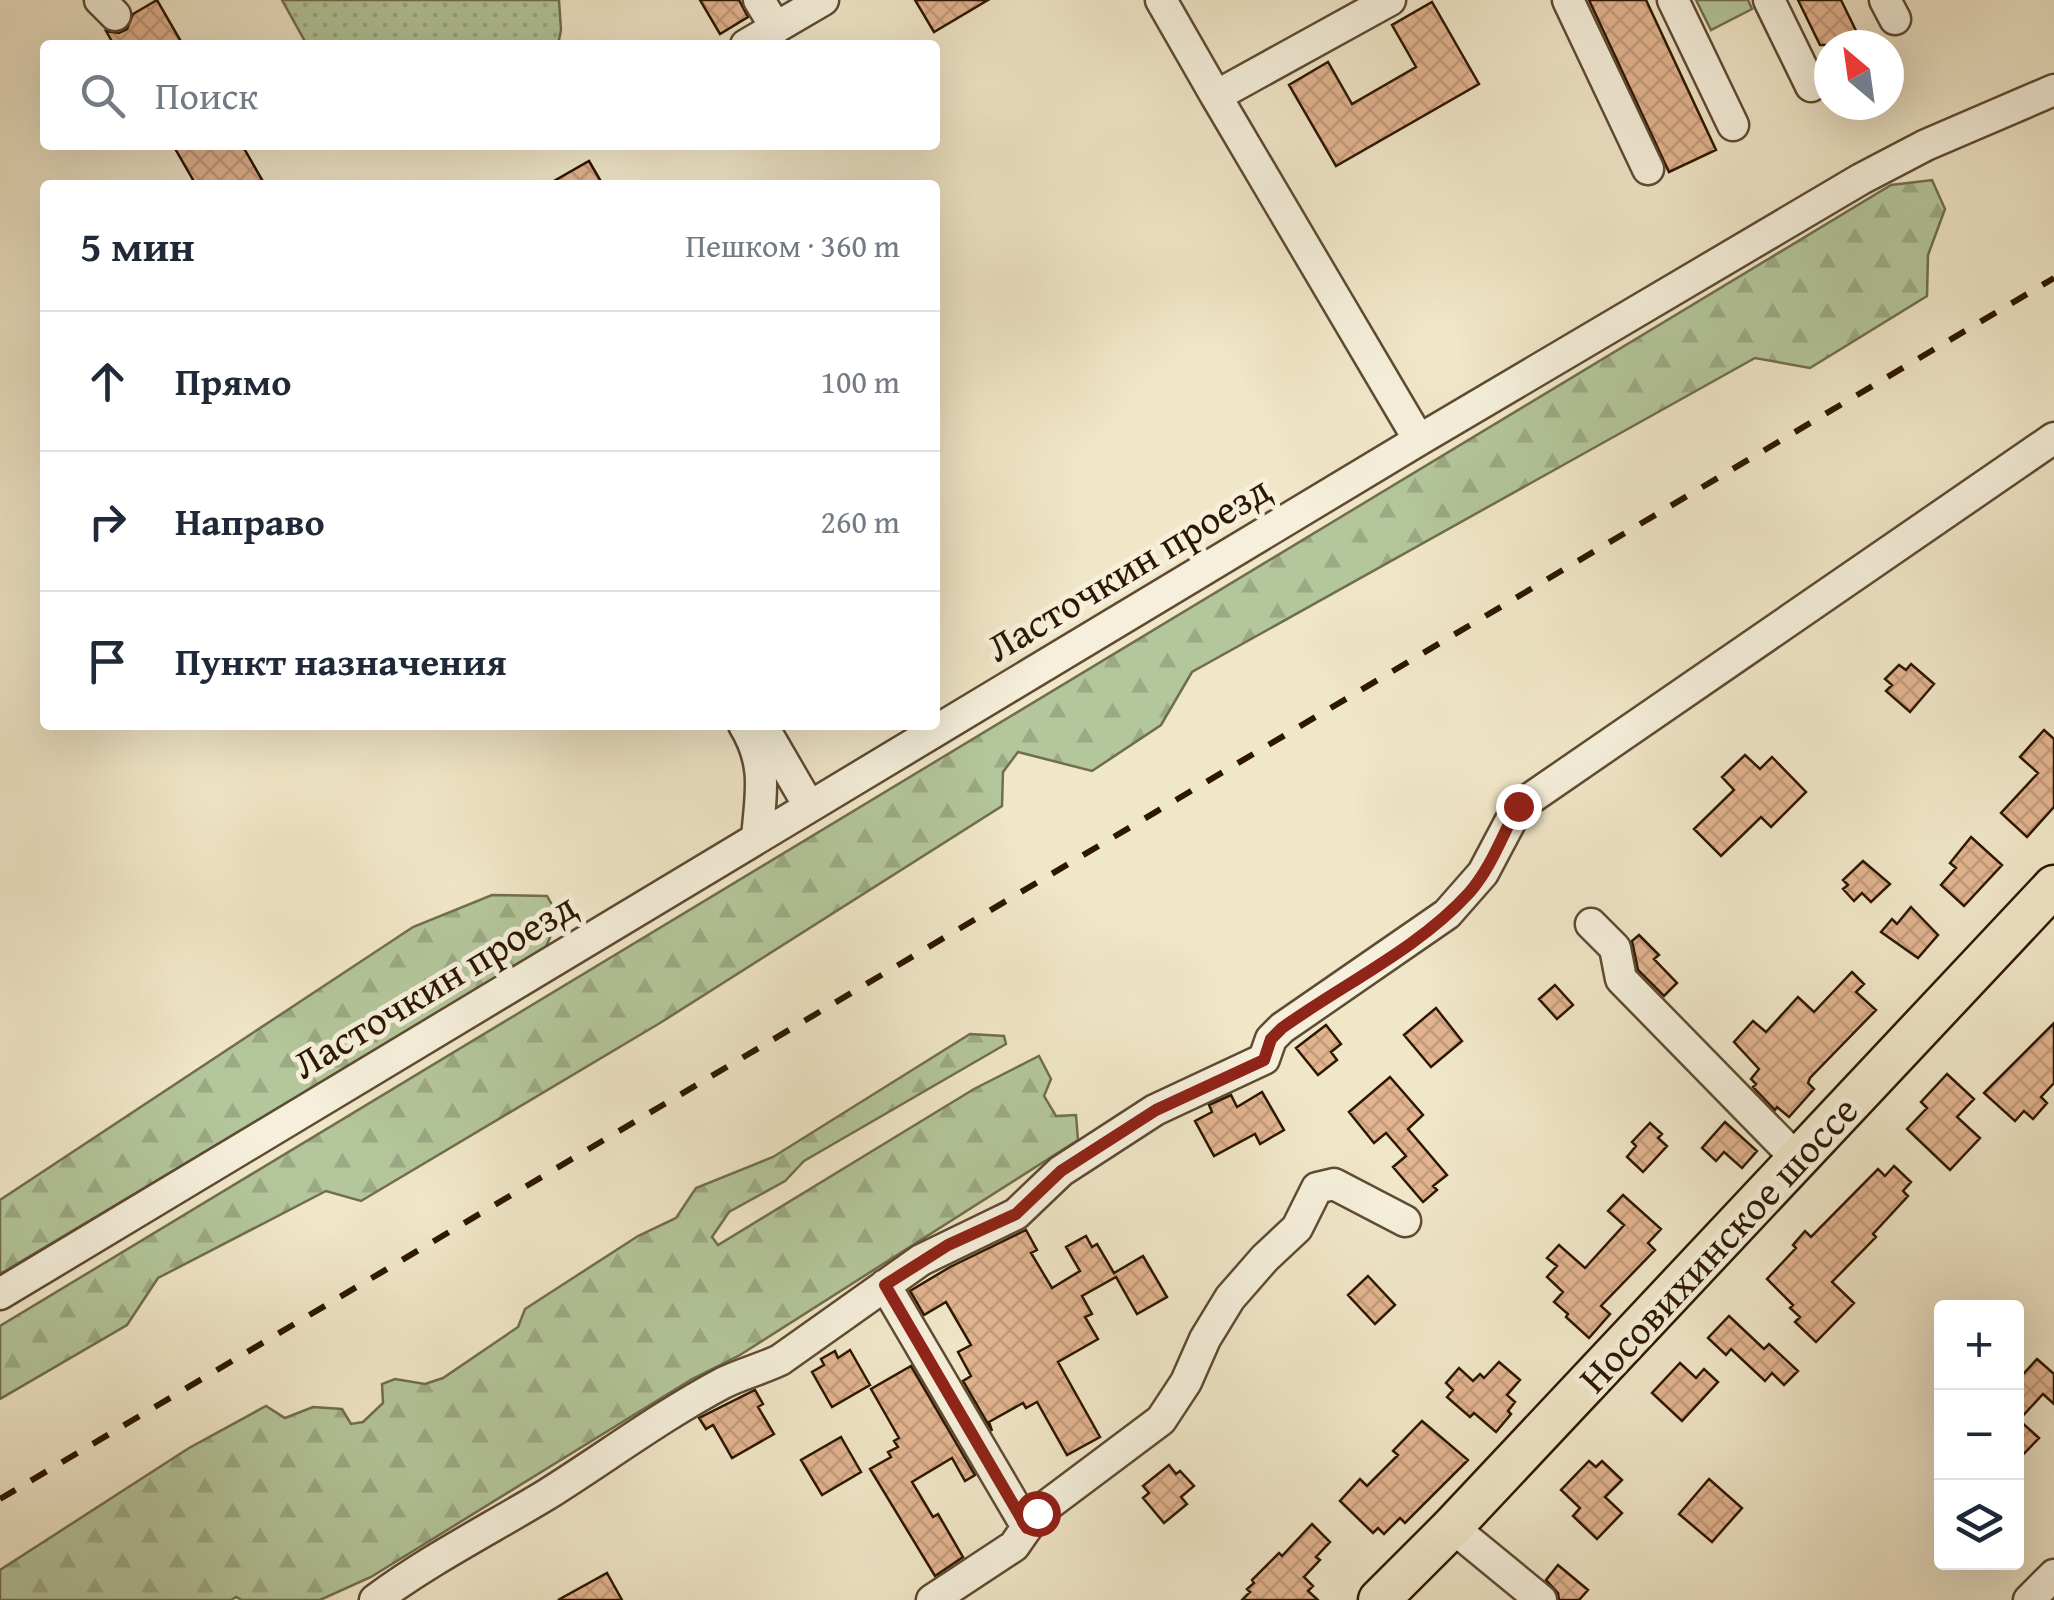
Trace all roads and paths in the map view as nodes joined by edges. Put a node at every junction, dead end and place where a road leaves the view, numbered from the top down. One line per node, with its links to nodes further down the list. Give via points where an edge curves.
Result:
1 (759, 0): 8 (street)
2 (824, 0): 8 (street)
3 (1161, 0): 12 (street)
4 (1390, 0): 12 (street)
5 (1568, 0): 14 (street)
6 (1673, 0): 13 (street)
7 (1769, 0): 10 (street)
8 (776, 28): 9 (street)
9 (755, 40)
10 (1811, 86)
11 (2054, 90): 16 (street, Ласточкин проезд, via 1861,178)
12 (1216, 96): 16 (street)
13 (1733, 125)
14 (1648, 169)
15 (2054, 438): 29 (street, via 1518,806 1483,873 1448,914 1282,1028 1264,1060 1156,1110 1061,1171 1016,1214 948,1245)
16 (1419, 440): 17 (street, Ласточкин проезд)
17 (940, 728)
18 (747, 730): 24 (street, via 762,774)
19 (765, 730): 22 (street)
20 (776, 730): 22 (street)
21 (936, 730): 23 (street, Ласточкин проезд)
22 (786, 765): 23 (street)
23 (810, 806): 24 (street, Ласточкин проезд)
24 (757, 838): 30 (street, Ласточкин проезд)
25 (2054, 886): 27 (main road, Носовихинское шоссе)
26 (1591, 924): 27 (street, via 1615,948 1621,979)
27 (1797, 1159): 31 (main road, Носовихинское шоссе)
28 (1405, 1221): 32 (street, via 1334,1184 1317,1188 1297,1228 1230,1298 1162,1420 1037,1513)
29 (885, 1285): 32 (street); 34 (street, via 780,1360 680,1408)
30 (0, 1294)
31 (1452, 1527): 36 (main road, Носовихинское шоссе); 37 (street)
32 (1027, 1528): 35 (street, via 1014,1546)
33 (2054, 1574): 38 (street)
34 (375, 1600)
35 (932, 1600)
36 (1379, 1600)
37 (1540, 1600)
38 (2029, 1600)

